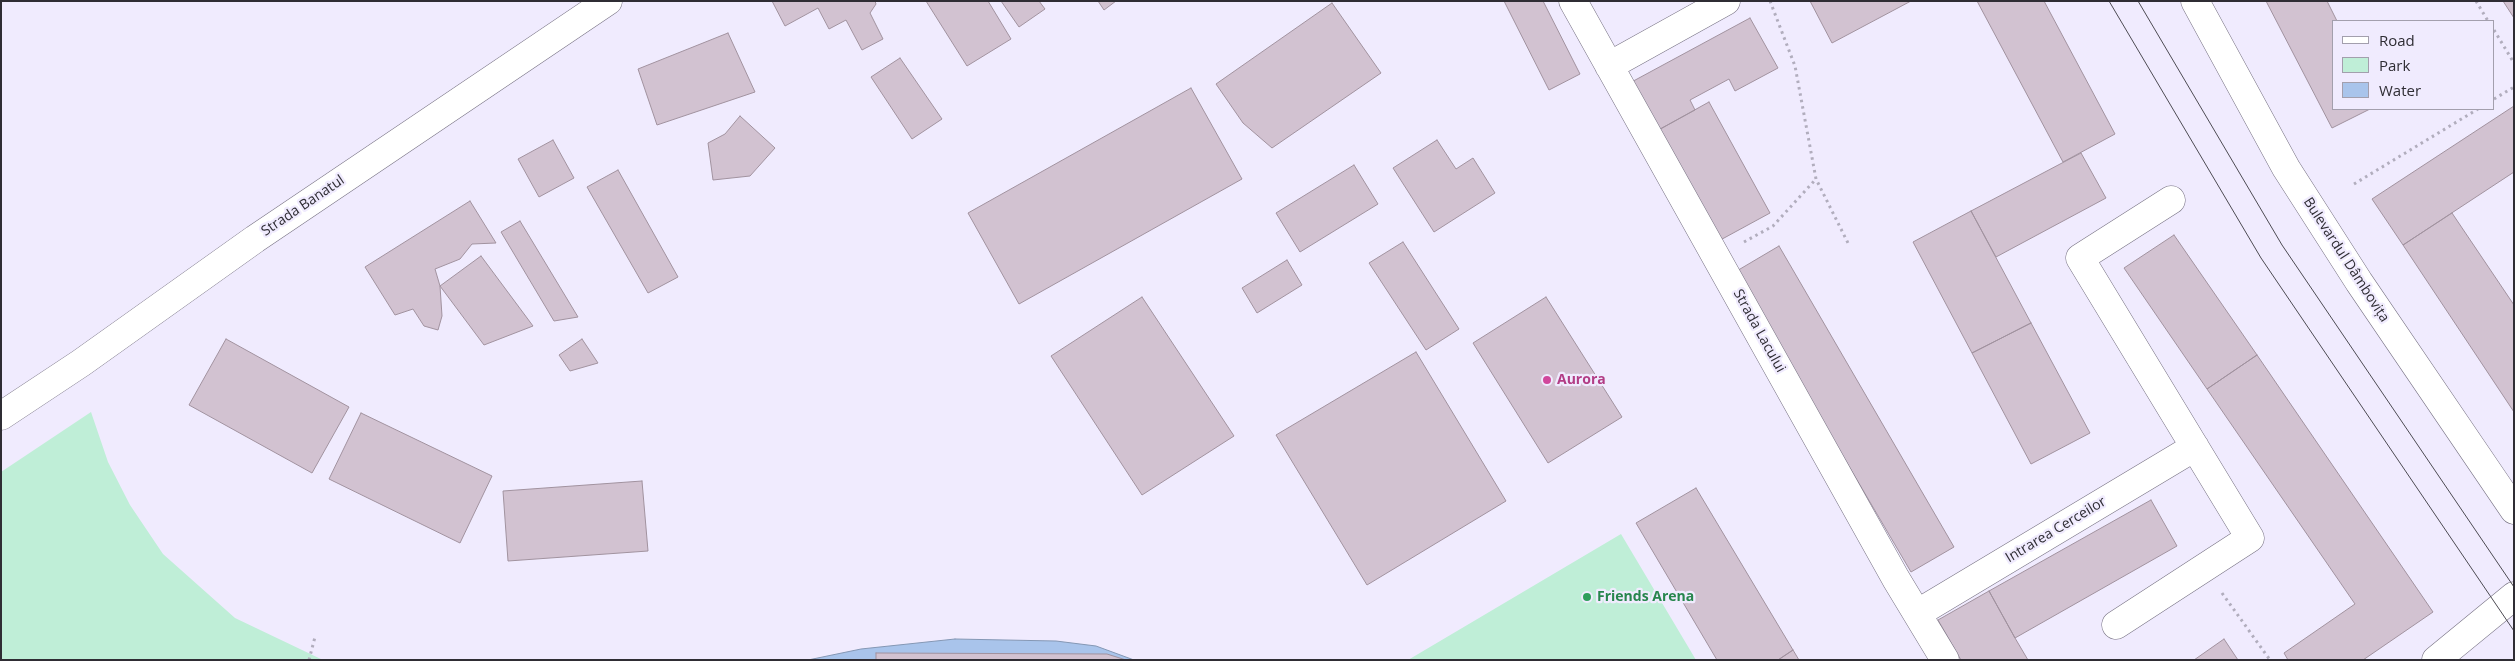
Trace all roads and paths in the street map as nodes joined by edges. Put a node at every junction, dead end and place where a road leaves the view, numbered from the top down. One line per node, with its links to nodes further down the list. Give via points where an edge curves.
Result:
1 (608, 1): 19 (main road, Strada Banatul, via 263,233)
2 (1726, 1): 10 (main road)
3 (1770, 1): 14 (path, via 1795,66)
4 (2195, 1): 21 (main road, Bulevardul Dâmbovița, via 2286,168)
5 (2476, 1): 7 (path)
6 (1577, 3): 10 (main road, Strada Lacului)
7 (2487, 20)
8 (2495, 32): 9 (path)
9 (2514, 63)
10 (1609, 66): 18 (main road, Strada Lacului)
11 (2514, 87): 12 (path)
12 (2495, 98)
13 (2476, 110): 15 (path)
14 (1816, 179): 17 (path); 18 (path, via 1774,226)
15 (2354, 184)
16 (2171, 200): 20 (main road, via 2080,258)
17 (1849, 245)
18 (1717, 257): 24 (main road, Strada Lacului)
19 (1, 416)
20 (2195, 447): 22 (main road, via 2250,538); 24 (main road, Intrarea Cerceilor)
21 (2514, 510)
22 (2204, 567): 25 (main road); 29 (path)
23 (2514, 596): 30 (main road)
24 (1918, 613): 28 (main road, Strada Lacului)
25 (2116, 625)
26 (315, 637): 27 (path)
27 (309, 660)
28 (1945, 660)
29 (2270, 660)
30 (2436, 660)

